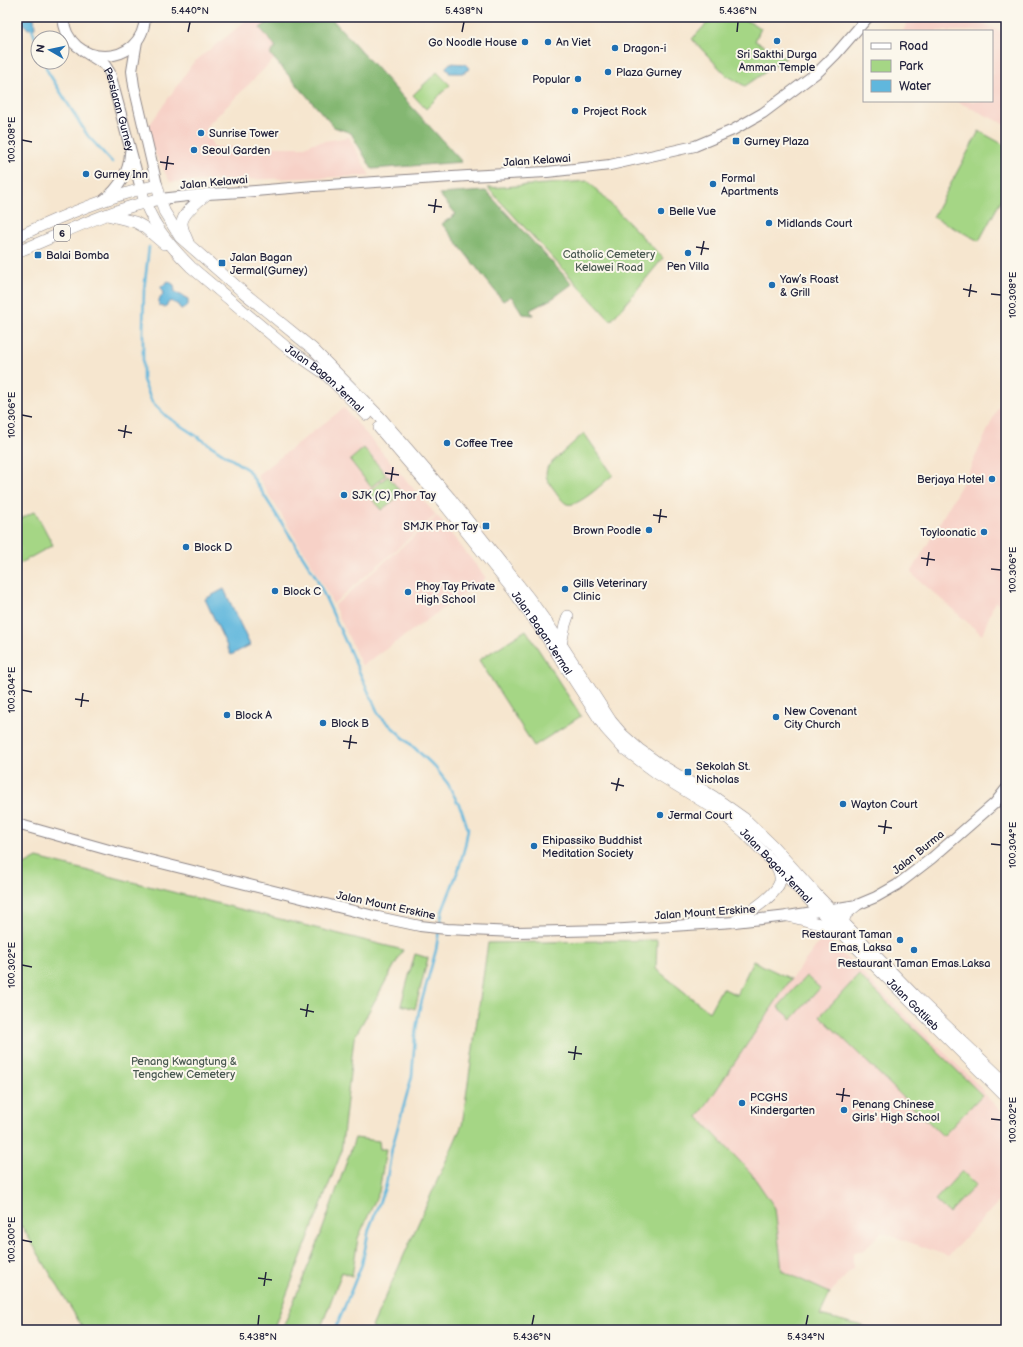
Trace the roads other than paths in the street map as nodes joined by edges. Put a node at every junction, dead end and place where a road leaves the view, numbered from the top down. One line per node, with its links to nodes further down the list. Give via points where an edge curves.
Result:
1 (63, 17): 5 (main road, Persiaran Gurney, via 69,37)
2 (868, 17): 9 (main road, Jalan Kelawai, via 819,70 763,113 733,130 695,146 610,165 547,172)
3 (147, 19): 4 (main road)
4 (137, 41): 5 (main road, via 128,49 106,57); 7 (main road, Persiaran Gurney, via 132,71)
5 (83, 51): 6 (main road, Persiaran Gurney, via 104,65 110,73)
6 (130, 145): 8 (main road, Persiaran Gurney); 11 (main road, via 130,159 120,184)
7 (156, 186): 8 (main road, 6); 10 (main road, Persiaran Gurney)
8 (141, 189): 11 (main road, 6); 12 (main road, Persiaran Gurney)
9 (207, 194): 10 (main road, Jalan Kelawai); 15 (main road, via 183,220 183,230)
10 (160, 199): 12 (main road, 6); 15 (main road, Jalan Bagan Jermal, via 176,233)
11 (100, 202): 14 (main road, 6)
12 (144, 202): 13 (main road, 6); 17 (main road, Jalan Bagan Jermal, via 149,215)
13 (107, 215): 16 (main road, 6); 17 (main road, via 135,222)
14 (17, 237)
15 (190, 247): 18 (main road, Jalan Bagan Jermal)
16 (17, 252)
17 (176, 252): 19 (main road, Jalan Bagan Jermal)
18 (243, 292): 19 (main road, via 250,306); 20 (main road, Jalan Bagan Jermal)
19 (250, 317): 21 (main road, Jalan Bagan Jermal)
20 (282, 324): 21 (main road, via 288,337); 23 (main road, Jalan Bagan Jermal, via 313,349 380,417 456,505 529,598)
21 (286, 347): 26 (main road, Jalan Bagan Jermal, via 335,382 374,422 444,504 512,589 605,728 623,748 658,774 723,814 746,833)
22 (568, 616): 23 (main road)
23 (561, 644): 28 (main road, Jalan Bagan Jermal, via 622,734 661,765 746,819)
24 (1006, 789): 27 (main road, Jalan Burma, via 989,808 932,858 897,885)
25 (17, 824): 31 (main road, Jalan Mount Erskine, via 124,854 378,917 433,928 517,932 609,930)
26 (775, 864): 29 (main road, Jalan Bagan Jermal); 31 (main road, via 780,874 780,882 776,889)
27 (857, 904): 28 (main road, Jalan Burma); 32 (main road, via 846,914)
28 (831, 909): 29 (main road, Jalan Mount Erskine); 32 (main road, Jalan Gottlieb)
29 (820, 911): 30 (main road, Jalan Mount Erskine); 32 (main road, Jalan Gottlieb)
30 (788, 916): 31 (main road, Jalan Mount Erskine); 33 (main road, via 829,927)
31 (734, 922)
32 (842, 926): 33 (main road, Jalan Gottlieb); 34 (main road, Jalan Gottlieb)
33 (860, 952): 35 (main road, Jalan Gottlieb)
34 (1006, 1083)
35 (1006, 1097)

